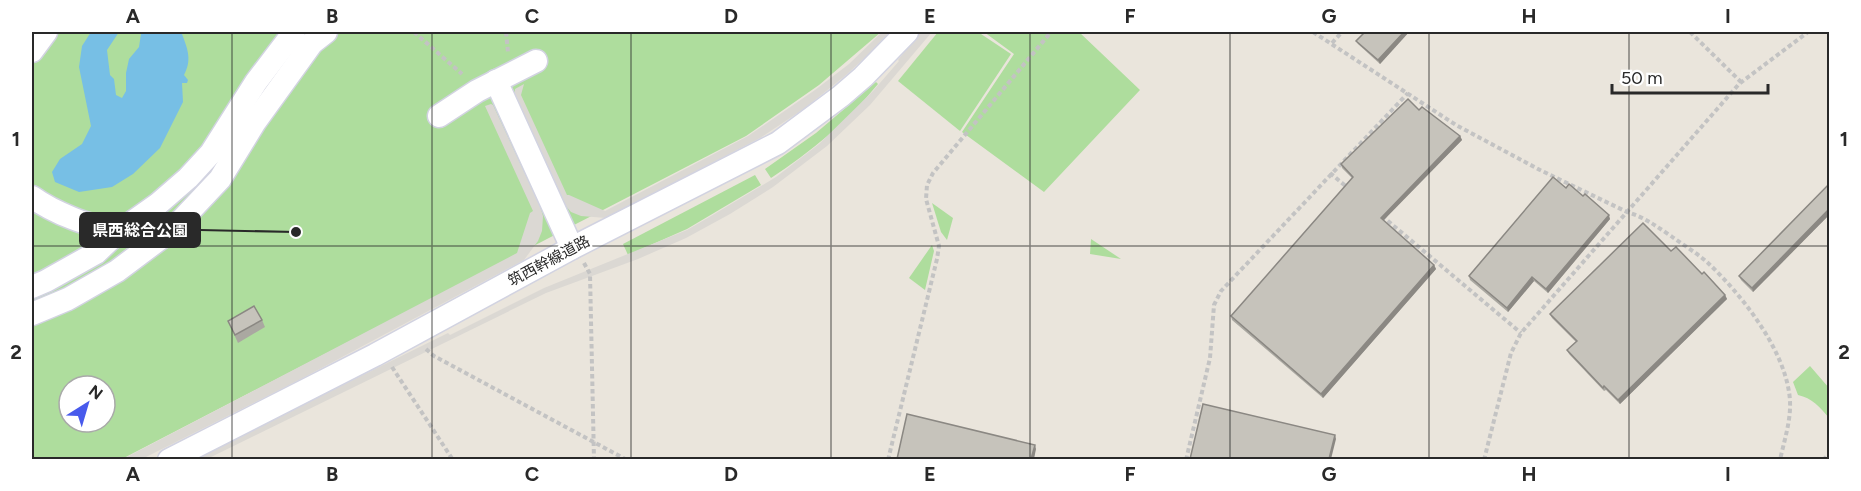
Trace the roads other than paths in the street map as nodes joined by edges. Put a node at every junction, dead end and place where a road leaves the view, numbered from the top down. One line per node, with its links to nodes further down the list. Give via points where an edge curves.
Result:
1 (46, 32): 5 (street)
2 (294, 32): 10 (street, via 256,82 211,153 189,178)
3 (326, 32): 13 (street, via 312,43 255,122 220,179 173,229 117,271)
4 (907, 32): 11 (street, 筑西幹線道路, via 841,96 778,143)
5 (32, 51)
6 (536, 61): 7 (street)
7 (496, 81): 8 (street); 11 (street)
8 (439, 116)
9 (32, 197): 10 (street, via 79,221)
10 (117, 233): 12 (street, via 96,253)
11 (573, 247): 14 (street, 筑西幹線道路, via 375,355)
12 (32, 286)
13 (32, 314)
14 (169, 459)

